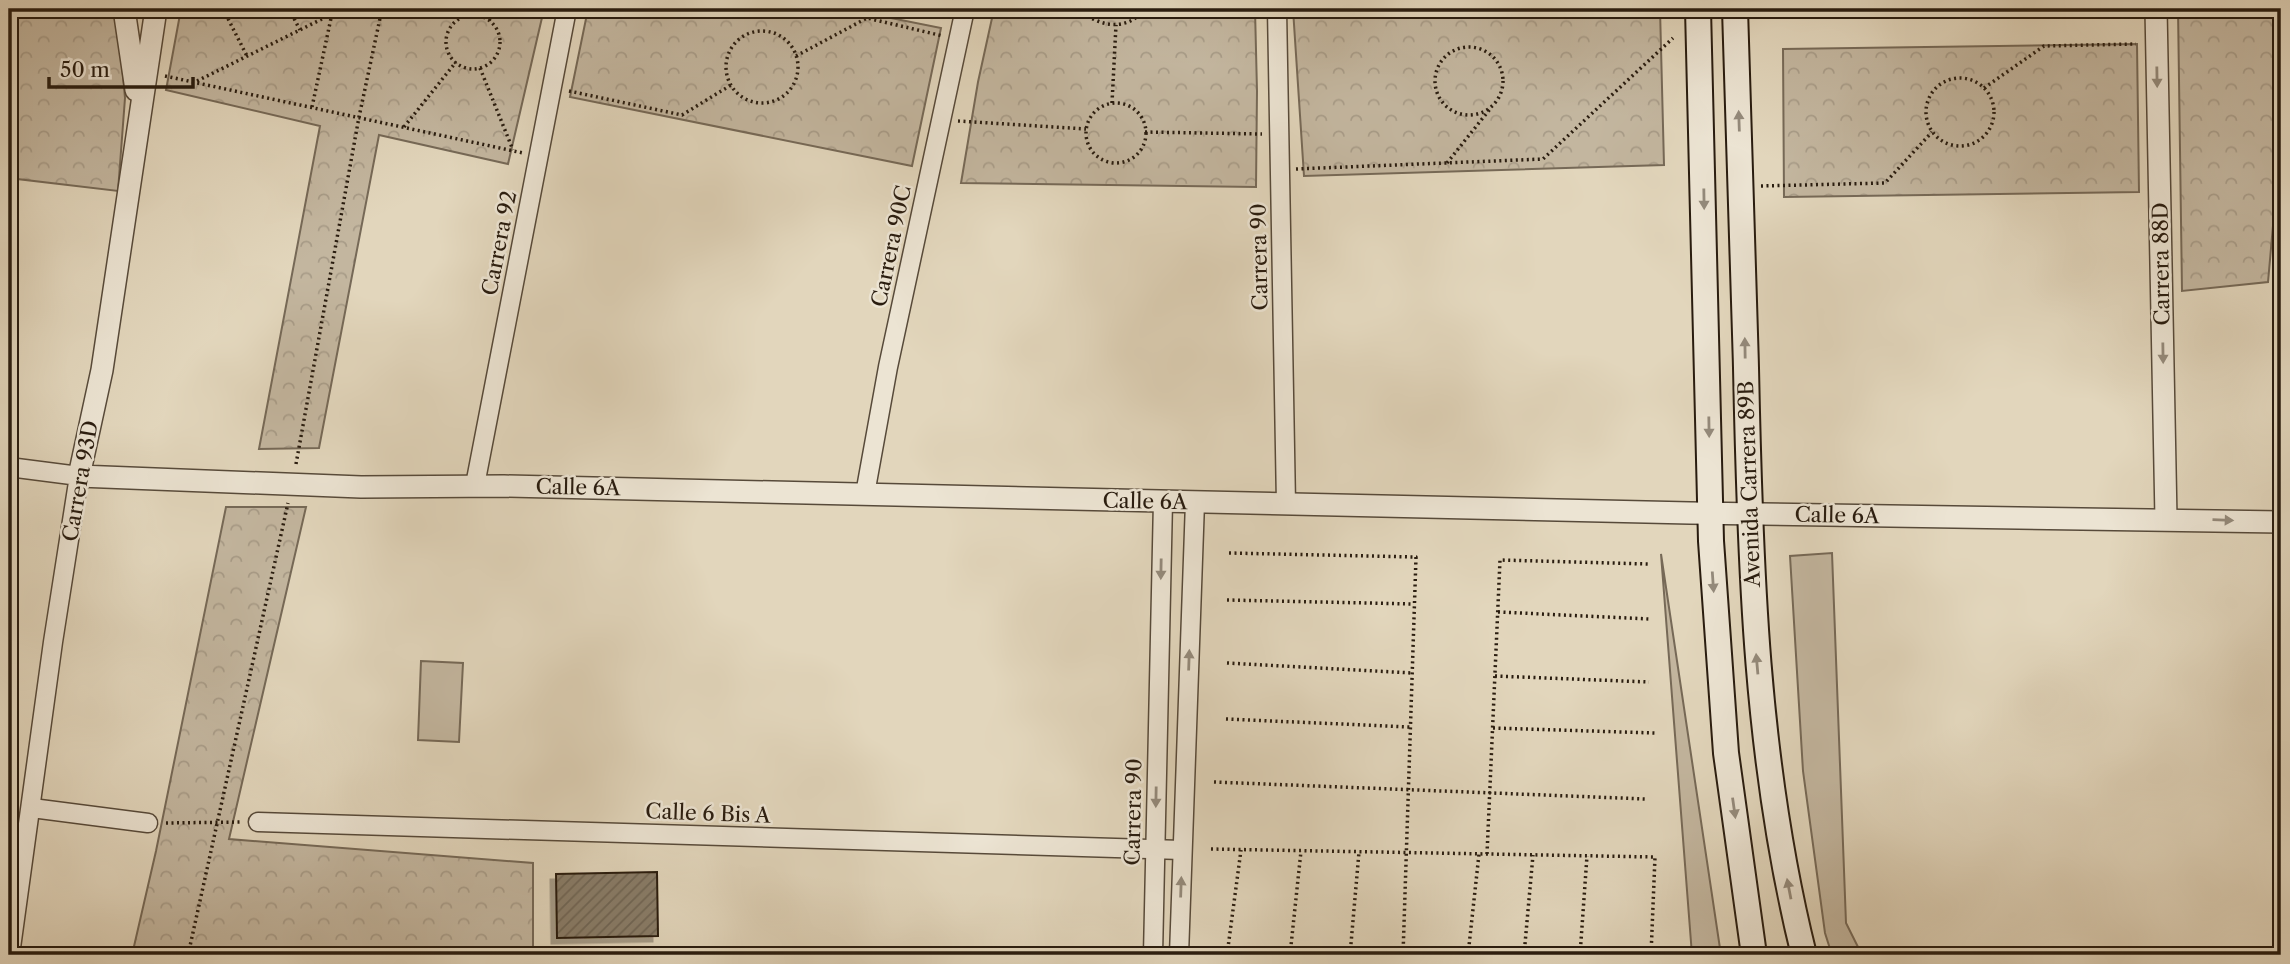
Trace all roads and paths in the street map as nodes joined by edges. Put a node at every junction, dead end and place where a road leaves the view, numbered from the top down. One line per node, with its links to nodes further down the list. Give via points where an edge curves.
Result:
1 (124, 9): 35 (street)
2 (156, 9): 27 (street, Carrera 93D)
3 (223, 9): 23 (path)
4 (289, 9): 19 (path)
5 (459, 9): 16 (path)
6 (499, 9): 17 (path)
7 (567, 9): 30 (street, Carrera 92)
8 (965, 9): 21 (street, Carrera 90C)
9 (1079, 9): 18 (path, via 1089,19)
10 (1145, 9): 18 (path, via 1130,22)
11 (1277, 9): 41 (street, Carrera 90)
12 (1698, 9): 54 (main road, Avenida Carrera 89B, one-way to 54)
13 (1735, 9): 55 (main road, Avenida Carrera 89B, one-way to 13)
14 (2156, 9): 22 (street, Carrera 88D)
15 (332, 11): 19 (path); 34 (path)
16 (463, 17): 17 (path); 25 (path, via 447,38)
17 (489, 20): 26 (path, via 499,34 499,51)
18 (1116, 25): 32 (path)
19 (300, 30): 23 (path)
20 (1674, 38): 44 (path, via 1543,159)
21 (958, 40): 24 (path, via 867,18); 36 (street, Carrera 90C)
22 (2157, 42): 31 (path, via 2044,46); 56 (street, Carrera 88D, one-way to 56)
23 (247, 56): 28 (path)
24 (796, 56): 29 (path, via 796,79 782,97 771,102 748,100); 29 (path, via 782,37 760,31 748,34 730,50 727,74)
25 (456, 62): 26 (path); 37 (path)
26 (480, 68): 42 (path)
27 (146, 72): 28 (path); 35 (street, Carrera 93D)
28 (195, 82): 34 (path)
29 (731, 85): 30 (path, via 682,115)
30 (552, 88): 43 (street, Carrera 92)
31 (1984, 88): 40 (path, via 1964,78 1942,83 1928,100 1927,122); 40 (path, via 1993,119 1982,138 1972,144 1950,145)
32 (1112, 103): 38 (path, via 1094,112); 39 (path, via 1122,103 1139,114)
33 (1493, 105): 33 (path, via 1503,85 1492,55 1471,46 1449,53 1441,61 1434,83 1443,104 1462,115 1484,112); 44 (path)
34 (313, 107): 37 (path)
35 (139, 113): 48 (street, Carrera 93D, via 102,370)
36 (942, 120): 38 (path); 50 (street, Carrera 90C)
37 (404, 127): 42 (path)
38 (1086, 129): 39 (path, via 1090,148 1114,162 1140,150)
39 (1145, 132): 41 (path)
40 (1932, 132): 46 (path, via 1885,183)
41 (1279, 134): 53 (street, Carrera 90)
42 (514, 151): 43 (path)
43 (539, 157): 49 (street, Carrera 92)
44 (1447, 163): 45 (path)
45 (1290, 169)
46 (1760, 186)
47 (9, 467): 48 (street, Calle 6A)
48 (79, 476): 49 (street, Calle 6A, via 361,487); 76 (street, Carrera 93D)
49 (475, 485): 50 (street, Calle 6A)
50 (865, 494): 51 (street, Calle 6A)
51 (1163, 501): 52 (street, Calle 6A); 82 (street, Carrera 90, one-way to 82)
52 (1195, 502): 53 (street, Calle 6A); 83 (street, one-way to 52)
53 (1286, 504): 54 (street, Calle 6A)
54 (1710, 514): 55 (street, Calle 6A); 103 (main road, Avenida Carrera 89B, one-way to 103, via 1726,753)
55 (1750, 514): 56 (street, Calle 6A); 104 (main road, Avenida Carrera 89B, one-way to 55, via 1769,774 1755,637)
56 (2165, 519): 57 (street, Calle 6A, one-way to 57)
57 (2281, 522)
58 (1229, 553): 61 (path, via 1416,557)
59 (1648, 564): 62 (path, via 1500,561)
60 (1227, 600): 61 (path)
61 (1414, 604): 65 (path)
62 (1498, 612): 63 (path); 66 (path)
63 (1649, 618)
64 (1227, 663): 65 (path)
65 (1412, 673): 69 (path)
66 (1495, 676): 67 (path); 70 (path)
67 (1649, 682)
68 (1226, 719): 69 (path)
69 (1410, 727): 73 (path)
70 (1493, 727): 71 (path); 74 (path)
71 (1656, 733)
72 (1214, 782): 73 (path)
73 (1409, 790): 74 (path); 87 (path)
74 (1490, 793): 75 (path); 89 (path)
75 (1645, 799)
76 (32, 808): 79 (street); 92 (street, Carrera 93D)
77 (223, 822): 80 (path)
78 (258, 822): 82 (street, Calle 6 Bis A)
79 (148, 823)
80 (181, 823)
81 (1211, 849): 84 (path)
82 (1155, 850): 83 (street, Calle 6 Bis A); 93 (street, Carrera 90)
83 (1182, 850): 94 (street, one-way to 83)
84 (1241, 850): 85 (path); 95 (path)
85 (1301, 851): 86 (path); 96 (path)
86 (1359, 852): 87 (path); 97 (path)
87 (1406, 853): 88 (path); 98 (path)
88 (1479, 854): 89 (path); 99 (path)
89 (1487, 854): 90 (path)
90 (1533, 855): 91 (path); 100 (path)
91 (1587, 856): 101 (path); 102 (path, via 1655,857)
92 (10, 955)
93 (1153, 955)
94 (1178, 955)
95 (1227, 955)
96 (1290, 955)
97 (1350, 955)
98 (1403, 955)
99 (1468, 955)
100 (1524, 955)
101 (1580, 955)
102 (1651, 955)
103 (1754, 955)
104 (1804, 955)

